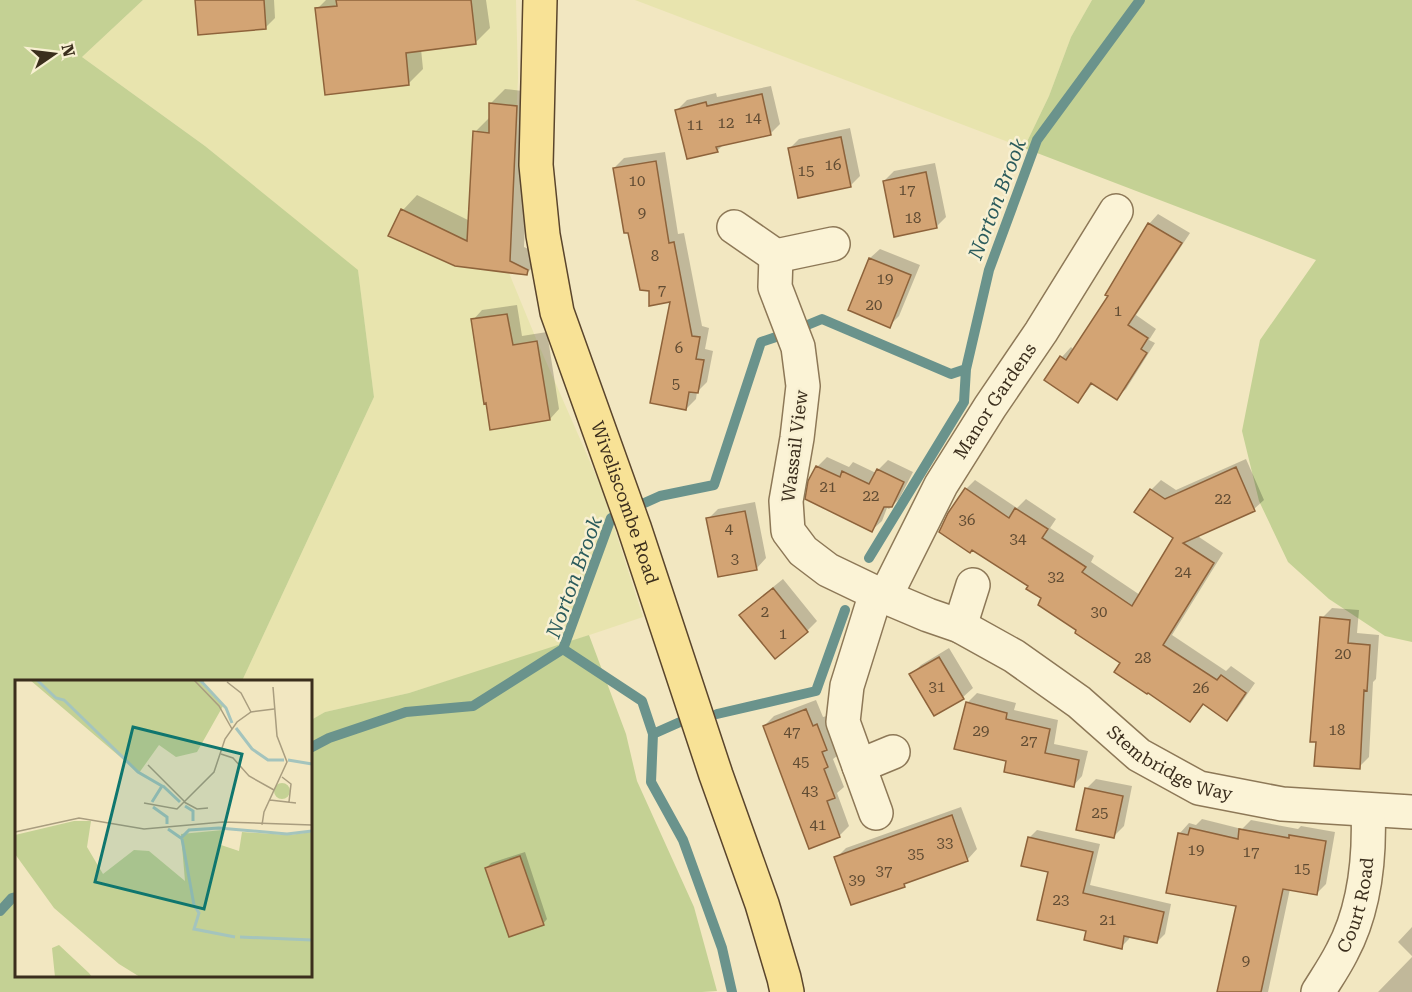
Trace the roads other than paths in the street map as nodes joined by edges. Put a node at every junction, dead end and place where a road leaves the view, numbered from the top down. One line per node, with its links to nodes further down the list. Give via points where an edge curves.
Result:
1 (540, 0): 14 (main road, Wiveliscombe Road, via 536,165 557,312 762,904)
2 (1116, 210): 7 (street, Manor Gardens, via 941,485)
3 (734, 227): 5 (street)
4 (833, 244): 5 (street)
5 (776, 256): 7 (street, Wassail View, via 775,287 798,347 803,386 786,501 788,531 803,551 828,570)
6 (973, 585): 8 (street)
7 (880, 595): 8 (street, Stembridge Way); 10 (street, via 847,686 843,722)
8 (960, 626): 11 (street, Stembridge Way, via 1014,656 1079,702 1139,755 1199,788 1282,804)
9 (893, 752): 10 (street)
10 (859, 766): 13 (street)
11 (1368, 810): 12 (street, Stembridge Way); 15 (street, Court Road, via 1363,894 1343,951)
12 (1412, 812)
13 (876, 813)
14 (787, 992)
15 (1318, 992)

